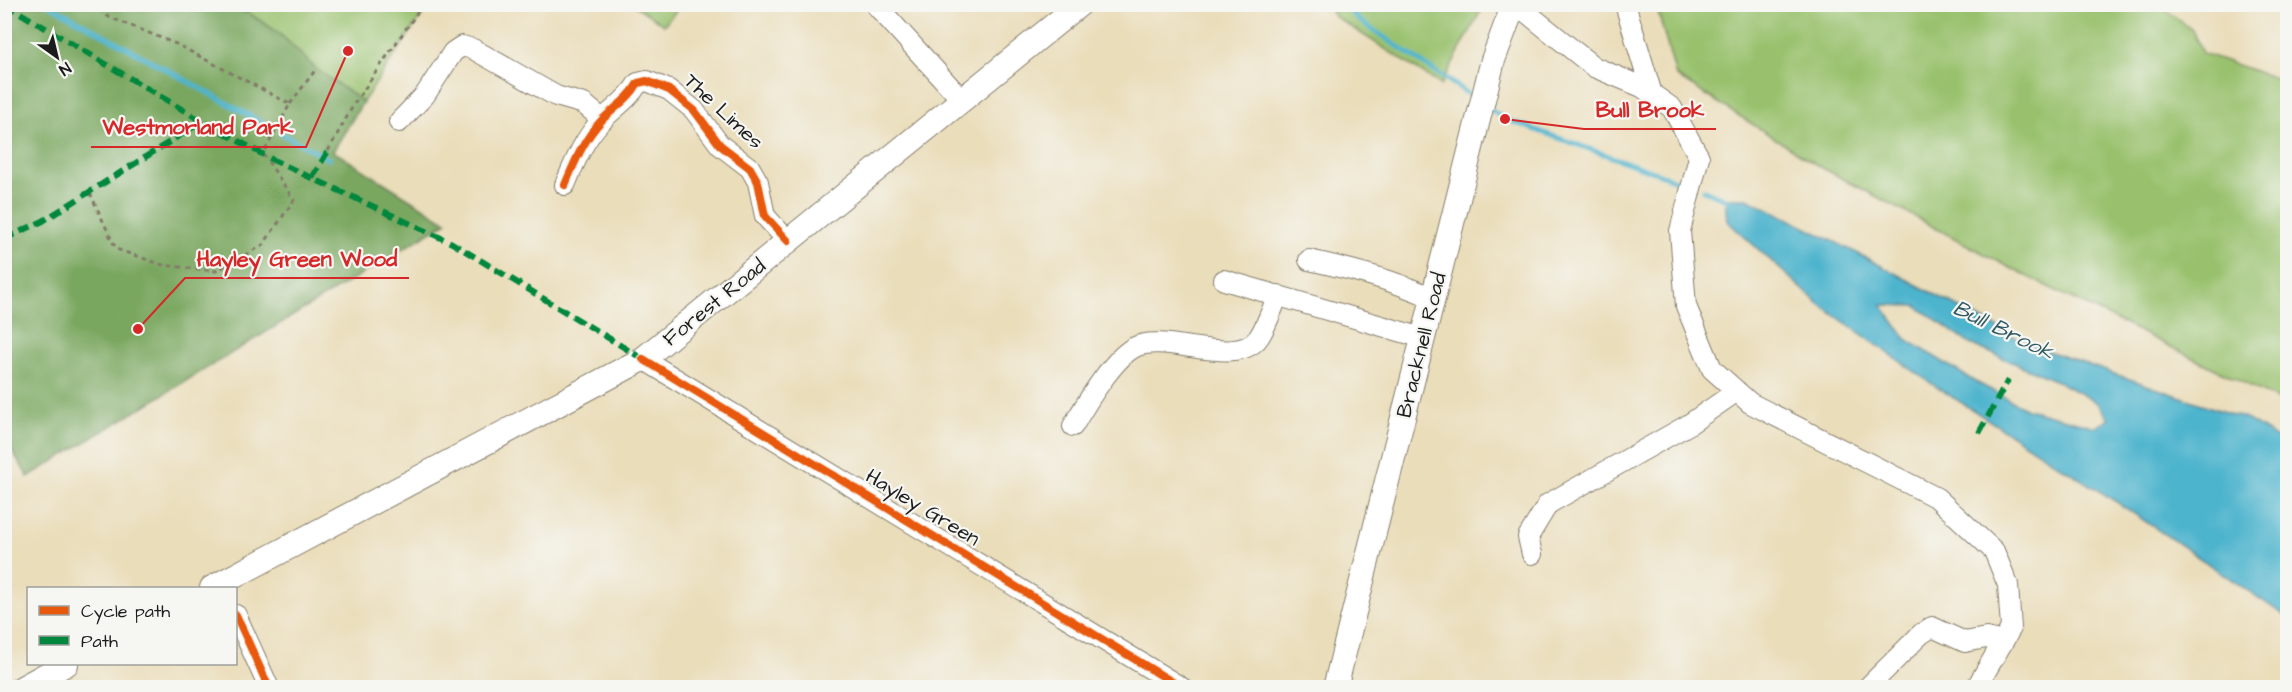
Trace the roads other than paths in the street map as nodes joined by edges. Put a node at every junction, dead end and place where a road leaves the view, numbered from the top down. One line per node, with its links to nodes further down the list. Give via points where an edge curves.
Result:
1 (875, 4): 6 (street)
2 (1080, 4): 6 (main road, Forest Road)
3 (1515, 4): 5 (street, via 1594,67); 14 (main road, Bracknell Road, via 1493,60)
4 (1625, 4): 5 (street)
5 (1652, 94): 17 (street, via 1672,108 1699,157 1680,231 1686,306 1712,369)
6 (962, 100): 10 (main road, Forest Road)
7 (603, 120): 8 (street, via 584,104 556,96 462,46 453,52 425,95); 9 (street, The Limes, via 579,150); 10 (street, The Limes, via 638,83 647,81 669,90 694,110 720,146 750,168 758,182 765,216)
8 (399, 122)
9 (565, 185)
10 (788, 241): 16 (main road, Forest Road)
11 (1309, 260): 14 (street, via 1366,272)
12 (1224, 280): 13 (street)
13 (1278, 295): 15 (street); 18 (street, via 1258,339 1241,348 1228,352 1156,343 1136,346 1112,368)
14 (1433, 298): 15 (main road, Bracknell Road)
15 (1423, 338): 27 (main road, Bracknell Road)
16 (643, 359): 20 (main road, Forest Road); 26 (street, Hayley Green)
17 (1737, 391): 19 (street, via 1688,425 1548,504 1528,537); 22 (street, via 1750,403 1937,498 1994,551 2008,585 2011,628)
18 (1073, 426)
19 (1532, 554)
20 (218, 587)
21 (237, 617): 25 (street)
22 (2003, 642): 28 (street, via 1986,638 1965,642 1932,627); 29 (street)
23 (62, 665): 24 (main road)
24 (22, 687)
25 (269, 687)
26 (1182, 687)
27 (1335, 687)
28 (1867, 687)
29 (1976, 687)

